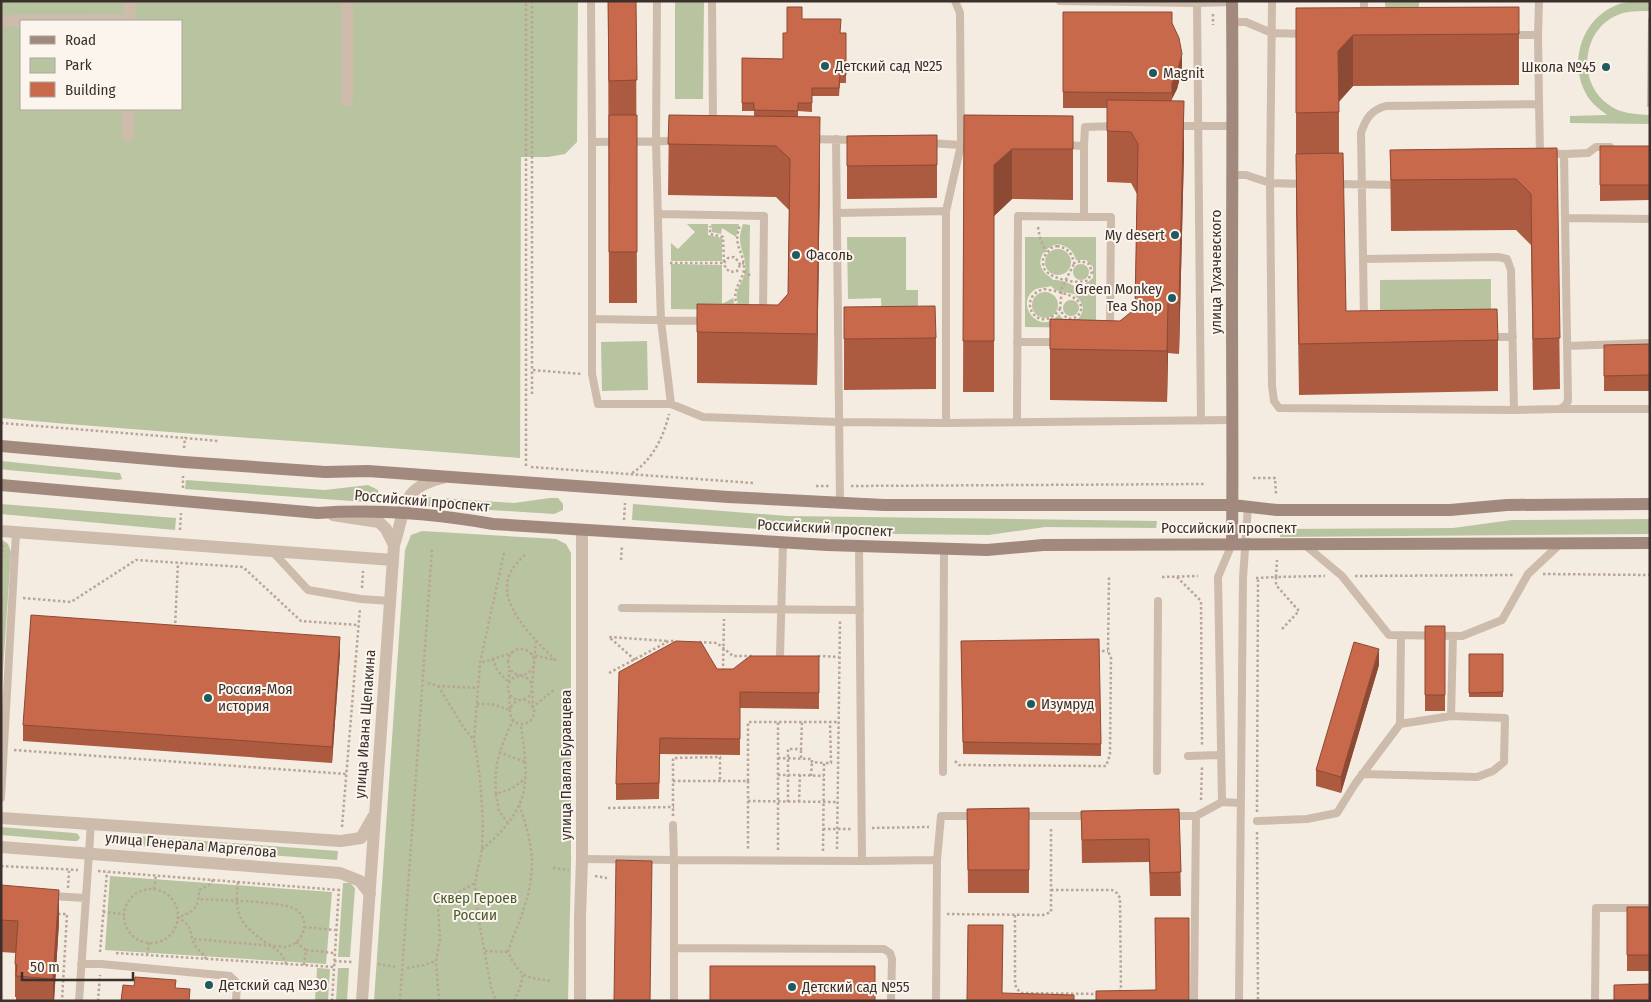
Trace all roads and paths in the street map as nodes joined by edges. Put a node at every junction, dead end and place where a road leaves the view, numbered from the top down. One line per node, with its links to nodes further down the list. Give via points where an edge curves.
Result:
1 (130, 1): 16 (street)
2 (348, 1): 25 (street)
3 (526, 1): 108 (path)
4 (532, 1): 91 (path)
5 (591, 1): 38 (lane)
6 (656, 1): 39 (lane)
7 (712, 1): 32 (lane)
8 (955, 1): 41 (lane, via 960,13)
9 (1060, 1): 13 (lane)
10 (1272, 1): 21 (lane)
11 (1364, 1): 20 (lane)
12 (1539, 1): 24 (lane)
13 (1086, 2): 15 (lane)
14 (1232, 2): 15 (lane); 19 (main road, улица Тухачевского)
15 (1198, 3): 30 (lane)
16 (129, 20)
17 (1, 21): 18 (street)
18 (20, 21)
19 (1232, 22): 21 (lane, via 1246,22); 31 (main road, улица Тухачевского)
20 (1364, 27)
21 (1272, 33): 22 (lane); 48 (lane)
22 (1309, 34)
23 (1500, 35): 24 (lane)
24 (1538, 35): 26 (lane)
25 (347, 101)
26 (1539, 104): 46 (lane, via 1541,157); 52 (lane, via 1379,108 1370,113 1362,132)
27 (128, 110): 33 (street)
28 (1122, 126): 44 (lane, via 1085,127)
29 (1169, 126): 30 (lane)
30 (1198, 126): 31 (lane); 99 (lane)
31 (1232, 126): 47 (main road, улица Тухачевского)
32 (713, 131)
33 (128, 136)
34 (798, 139): 35 (lane)
35 (836, 139): 36 (lane); 54 (lane)
36 (865, 140)
37 (684, 141): 39 (lane)
38 (592, 142): 39 (lane); 74 (lane)
39 (656, 142): 55 (lane)
40 (922, 143): 41 (lane)
41 (961, 145): 42 (lane); 53 (lane)
42 (979, 145)
43 (1054, 145): 44 (lane)
44 (1084, 146): 59 (lane)
45 (1614, 147): 46 (lane)
46 (1564, 154): 60 (lane)
47 (1232, 176): 48 (lane, via 1246,175); 98 (main road, улица Тухачевского)
48 (1270, 183): 49 (lane); 97 (lane, via 1272,386 1274,401 1279,408)
49 (1316, 184)
50 (1325, 184): 52 (lane)
51 (1409, 184): 52 (lane)
52 (1361, 185): 63 (lane)
53 (946, 211): 54 (lane); 82 (lane)
54 (837, 213): 83 (lane)
55 (659, 214): 56 (lane); 64 (lane)
56 (710, 215): 57 (lane); 65 (path, via 710,234 723,236)
57 (746, 215): 66 (path, via 737,237); 78 (lane, via 764,216)
58 (1038, 216): 59 (lane); 62 (path, via 1040,238); 87 (lane, via 1018,216)
59 (1084, 217): 80 (lane, via 1111,217)
60 (1565, 218): 61 (lane); 90 (lane)
61 (1650, 219)
62 (1046, 252): 67 (path, via 1057,246 1064,247 1069,250); 69 (path, via 1043,258 1045,270)
63 (1363, 259): 79 (lane); 86 (lane, via 1498,257 1507,260 1511,270)
64 (659, 262): 65 (path); 76 (lane)
65 (724, 263): 68 (path, via 734,257); 68 (path, via 731,272)
66 (744, 263): 68 (path); 71 (path, via 735,292)
67 (1074, 263): 69 (path); 69 (path, via 1089,264 1091,277 1076,283)
68 (740, 266)
69 (1066, 280): 70 (path)
70 (1061, 293): 72 (path); 72 (path, via 1044,289 1038,291 1029,307 1036,318 1042,320 1049,320); 73 (path, via 1078,301)
71 (738, 309)
72 (1060, 310): 73 (path, via 1069,319)
73 (1079, 315): 75 (path)
74 (592, 319): 76 (lane); 92 (lane)
75 (1082, 319)
76 (661, 320): 77 (lane); 94 (lane)
77 (710, 321)
78 (763, 322)
79 (1364, 331)
80 (1110, 333)
81 (936, 336): 82 (lane)
82 (946, 336): 103 (lane)
83 (838, 337): 84 (lane); 100 (lane)
84 (848, 337)
85 (1485, 337): 86 (lane)
86 (1513, 337): 97 (lane)
87 (1018, 342): 88 (lane); 101 (lane)
88 (1064, 342)
89 (1650, 343): 90 (lane)
90 (1567, 346): 95 (lane, via 1568,401)
91 (532, 370): 92 (path); 93 (path)
92 (592, 374): 94 (lane, via 598,404)
93 (532, 394)
94 (671, 404): 100 (lane, via 703,417); 110 (path, via 665,432 649,458)
95 (1560, 409): 96 (lane); 97 (lane)
96 (1650, 409)
97 (1514, 410)
98 (1232, 420): 99 (lane); 124 (main road, улица Тухачевского)
99 (1201, 421): 101 (lane)
100 (838, 422): 103 (lane); 118 (lane)
101 (1017, 422): 103 (lane)
102 (1, 423): 104 (path)
103 (946, 424)
104 (185, 438): 105 (path); 107 (path)
105 (218, 441)
106 (1, 446): 107 (main road, Российский проспект)
107 (184, 462): 111 (main road, Российский проспект); 121 (path)
108 (526, 466)
109 (531, 467): 110 (path)
110 (631, 474): 113 (path)
111 (446, 477): 122 (main road, Российский проспект); 127 (street, улица Ивана Щепакина, via 428,481 411,492)
112 (1254, 478): 120 (path, via 1276,478)
113 (757, 483)
114 (1162, 484): 115 (path); 118 (path); 119 (path)
115 (1204, 484)
116 (1, 485): 121 (main road, Российский проспект)
117 (812, 486): 118 (path)
118 (840, 486): 122 (lane)
119 (1162, 489)
120 (1276, 495)
121 (182, 502): 126 (main road, Российский проспект); 137 (path)
122 (840, 503): 124 (main road, Российский проспект)
123 (1650, 504): 125 (main road, Российский проспект, via 1507,505 1450,510 1277,510)
124 (1233, 505): 125 (main road, Российский проспект); 136 (main road, улица Тухачевского)
125 (1248, 506): 132 (lane)
126 (318, 512): 127 (main road, Российский проспект, via 353,510); 138 (street, via 379,522)
127 (402, 514): 128 (main road, Российский проспект); 138 (street, улица Ивана Щепакина)
128 (582, 530): 131 (main road, Российский проспект); 274 (street, улица Павла Буравцева)
129 (16, 533): 130 (street); 137 (street); 159 (lane)
130 (2, 536): 149 (path)
131 (784, 543): 139 (main road, Российский проспект); 165 (lane)
132 (1246, 543): 133 (main road, Российский проспект); 136 (main road, Российский проспект); 246 (lane)
133 (1304, 543): 134 (main road, Российский проспект); 153 (lane)
134 (1561, 543): 135 (main road, Российский проспект); 150 (lane)
135 (1650, 543)
136 (1232, 544): 140 (main road, Российский проспект, via 1043,545 987,550); 214 (lane, via 1218,577)
137 (178, 545): 142 (street); 147 (path)
138 (394, 545): 145 (street, улица Ивана Щепакина)
139 (859, 546): 140 (main road, Российский проспект); 167 (lane)
140 (944, 548): 225 (lane)
141 (432, 549): 339 (path)
142 (272, 551): 145 (street); 160 (lane, via 308,590)
143 (504, 553): 186 (path)
144 (525, 554): 173 (path, via 512,569 507,592 515,615)
145 (393, 560): 160 (street, улица Ивана Щепакина)
146 (1277, 560): 157 (path)
147 (178, 563): 159 (path, via 136,560 71,602); 168 (path, via 243,567 302,621); 170 (path)
148 (363, 565): 158 (path)
149 (1, 567)
150 (1528, 574): 151 (path); 153 (path); 172 (lane, via 1502,620 1462,636)
151 (1650, 575)
152 (1198, 576): 156 (path)
153 (1342, 576): 157 (path); 171 (lane, via 1389,635)
154 (1108, 577): 177 (path)
155 (1162, 577): 156 (path)
156 (1177, 577): 216 (path, via 1202,601)
157 (1276, 577): 169 (path, via 1276,585 1299,611); 257 (path, via 1257,578)
158 (362, 590)
159 (13, 596): 238 (lane)
160 (390, 601): 250 (street, улица Ивана Щепакина)
161 (1158, 601): 224 (lane)
162 (361, 605): 168 (path)
163 (622, 608): 164 (lane)
164 (724, 609): 165 (lane); 189 (path)
165 (782, 609): 166 (lane); 181 (lane)
166 (840, 610): 167 (lane); 183 (path)
167 (860, 610): 278 (lane)
168 (358, 625): 226 (path)
169 (1282, 628)
170 (175, 632)
171 (1401, 635): 172 (lane); 209 (lane)
172 (1452, 636): 202 (lane)
173 (536, 639): 180 (path); 180 (path, via 555,660)
174 (669, 641): 175 (path); 185 (path); 185 (path, via 609,637)
175 (679, 642)
176 (698, 642): 181 (path, via 716,643 733,656)
177 (1108, 651): 178 (path); 220 (path, via 1112,658 1110,755 1106,766 959,765)
178 (1089, 652)
179 (512, 653): 180 (path, via 522,649); 184 (path); 187 (path, via 508,660)
180 (534, 655): 190 (path, via 531,671); 194 (path)
181 (780, 656)
182 (810, 656): 183 (path)
183 (839, 657): 207 (path)
184 (495, 658): 186 (path); 192 (path, via 497,670)
185 (635, 660): 188 (path)
186 (480, 663): 195 (path)
187 (509, 669): 190 (path); 192 (path)
188 (608, 673)
189 (722, 675)
190 (520, 676): 192 (path); 194 (path, via 526,677)
191 (428, 683): 193 (path)
192 (509, 683): 196 (path)
193 (438, 686): 195 (path); 210 (path)
194 (532, 687): 198 (path, via 528,698); 200 (path)
195 (478, 688): 199 (path)
196 (509, 690): 198 (path, via 513,698); 201 (path)
197 (554, 690): 200 (path)
198 (522, 700): 200 (path); 201 (path, via 514,703)
199 (477, 704): 201 (path, via 491,704); 210 (path)
200 (534, 707): 208 (path, via 534,717)
201 (510, 710): 203 (path)
202 (1451, 716): 209 (lane); 227 (lane, via 1504,718 1504,762 1477,777)
203 (513, 720): 208 (path); 213 (path)
204 (778, 722): 205 (path); 217 (path); 236 (path, via 748,722)
205 (802, 722): 206 (path); 211 (path)
206 (830, 722): 207 (path); 223 (path, via 830,763)
207 (839, 722): 244 (path)
208 (522, 724): 221 (path)
209 (1400, 724): 227 (lane)
210 (474, 740): 269 (path, via 480,778)
211 (802, 749): 218 (path, via 788,749); 219 (path)
212 (14, 750): 226 (path)
213 (499, 752): 221 (path); 237 (path)
214 (1221, 755): 216 (lane); 245 (lane)
215 (1188, 756): 216 (lane)
216 (1202, 756): 255 (path, via 1203,796)
217 (778, 758): 218 (path); 228 (path)
218 (788, 758): 219 (path); 229 (path)
219 (801, 758): 222 (path, via 812,758)
220 (954, 760)
221 (525, 762): 233 (path)
222 (812, 762): 223 (path); 231 (path)
223 (824, 763): 232 (path)
224 (1157, 771)
225 (943, 772)
226 (346, 774): 267 (path)
227 (1362, 774): 257 (lane, via 1337,813 1307,819)
228 (778, 775): 229 (path); 240 (path)
229 (788, 775): 230 (path); 241 (path)
230 (800, 775): 231 (path); 242 (path)
231 (812, 776): 232 (path)
232 (824, 776): 243 (path)
233 (526, 779): 237 (path); 247 (path)
234 (673, 781): 235 (path); 235 (path, via 673,758 720,757); 248 (path)
235 (720, 781): 236 (path)
236 (748, 781): 239 (path)
237 (496, 794): 259 (path, via 499,811)
238 (1, 798)
239 (748, 801): 240 (path); 276 (path)
240 (778, 801): 241 (path); 270 (path)
241 (788, 802): 242 (path)
242 (799, 802): 243 (path)
243 (824, 802): 244 (path); 265 (path)
244 (838, 802): 266 (path)
245 (1222, 802): 246 (lane); 255 (lane)
246 (1241, 803): 348 (lane)
247 (519, 805): 259 (path); 316 (path, via 532,850 532,866 524,908)
248 (674, 807): 249 (path); 260 (path)
249 (608, 808)
250 (374, 815): 267 (street, via 361,838); 294 (street, улица Ивана Щепакина)
251 (990, 816): 261 (lane, via 941,816)
252 (1010, 816): 253 (lane)
253 (1098, 816)
254 (1167, 816): 255 (lane)
255 (1196, 816): 347 (lane)
256 (1, 818): 258 (street)
257 (1257, 822): 349 (path)
258 (91, 823): 267 (street); 273 (lane)
259 (508, 823): 269 (path)
260 (674, 825): 275 (lane)
261 (940, 827): 264 (path, via 944,827); 277 (lane)
262 (1051, 827): 293 (path)
263 (857, 828): 266 (path)
264 (867, 828)
265 (823, 829): 266 (path); 271 (path)
266 (838, 829): 272 (path)
267 (341, 841)
268 (1, 847): 273 (street, улица Генерала Маргелова)
269 (482, 848): 290 (path)
270 (778, 850)
271 (823, 850)
272 (837, 851)
273 (89, 853): 281 (lane); 284 (street, улица Генерала Маргелова)
274 (582, 859): 275 (lane); 343 (street, улица Павла Буравцева)
275 (674, 860): 276 (lane); 312 (lane)
276 (748, 860): 278 (lane)
277 (937, 860): 278 (lane); 303 (lane)
278 (862, 861)
279 (1, 866): 281 (path)
280 (553, 868): 282 (path)
281 (88, 870): 283 (path); 296 (lane)
282 (570, 870)
283 (107, 872): 285 (path); 300 (path)
284 (340, 873): 292 (path); 294 (street, улица Генерала Маргелова, via 360,881)
285 (156, 875): 288 (path); 291 (path)
286 (594, 875): 287 (path)
287 (607, 878)
288 (213, 880): 289 (path); 297 (path, via 199,890)
289 (238, 882): 292 (path); 298 (path)
290 (475, 883): 314 (path); 320 (path, via 448,898 438,908 440,939)
291 (154, 889): 302 (path, via 145,889 131,898); 305 (path, via 174,901)
292 (339, 890): 307 (path)
293 (1051, 890): 304 (path, via 1051,912 1047,915); 332 (path, via 1112,890 1117,893 1120,898 1121,990)
294 (370, 894): 338 (street, улица Ивана Щепакина)
295 (39, 895): 296 (lane)
296 (86, 898): 321 (lane)
297 (198, 899): 298 (path); 305 (path, via 189,914)
298 (236, 900): 306 (path, via 295,908 302,915); 311 (path, via 237,910 250,931)
299 (1650, 908): 350 (lane, via 1596,908)
300 (103, 912): 302 (path); 315 (path)
301 (57, 914): 333 (path, via 67,914)
302 (124, 914): 310 (path, via 129,932)
303 (938, 914): 304 (path); 346 (lane)
304 (1015, 915): 331 (path, via 1015,984 1021,993)
305 (178, 917): 308 (path, via 187,924); 310 (path, via 169,936)
306 (304, 927): 307 (path); 309 (path)
307 (336, 930): 317 (path)
308 (194, 939): 311 (path); 319 (path)
309 (296, 942): 311 (path, via 286,947); 313 (path)
310 (149, 943): 318 (path)
311 (271, 945): 323 (path, via 284,957)
312 (674, 948): 344 (lane); 345 (lane, via 884,949 892,959)
313 (306, 950): 317 (path); 324 (path)
314 (484, 951): 316 (path); 341 (path)
315 (100, 952): 318 (path); 322 (path)
316 (508, 952): 329 (path)
317 (334, 953): 327 (path)
318 (147, 955): 319 (path)
319 (206, 959): 323 (path)
320 (436, 960): 328 (path); 340 (path)
321 (81, 964): 322 (lane); 334 (lane)
322 (101, 964): 335 (path); 336 (lane, via 230,976 237,983)
323 (286, 964): 324 (path)
324 (304, 965): 327 (path)
325 (392, 966): 326 (path)
326 (397, 966)
327 (334, 967): 337 (path)
328 (407, 968)
329 (523, 975): 330 (path); 342 (path)
330 (553, 982)
331 (1105, 994)
332 (1115, 994)
333 (62, 1001)
334 (79, 1001)
335 (98, 1001)
336 (236, 1001)
337 (332, 1001)
338 (362, 1001)
339 (400, 1001)
340 (439, 1001)
341 (496, 1001)
342 (514, 1001)
343 (580, 1001)
344 (674, 1001)
345 (891, 1001)
346 (936, 1001)
347 (1194, 1001)
348 (1239, 1001)
349 (1258, 1001)
350 (1595, 1001)

